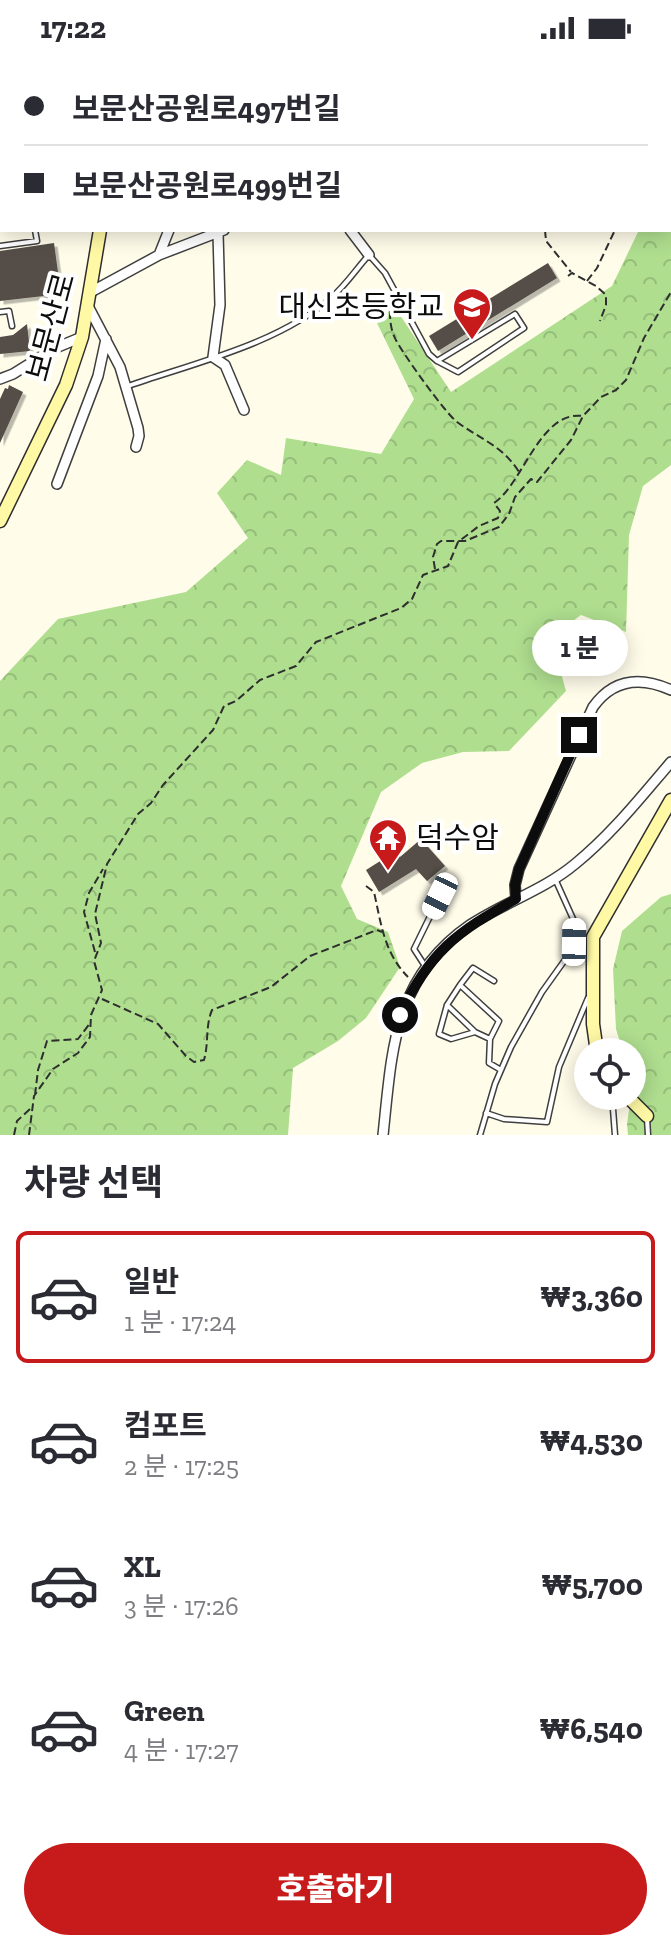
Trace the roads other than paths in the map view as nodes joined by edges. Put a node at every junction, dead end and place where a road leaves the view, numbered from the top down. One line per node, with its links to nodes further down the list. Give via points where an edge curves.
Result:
1 (35, 232): 6 (lane, via 37,241)
2 (100, 232): 9 (main road, 보문산로)
3 (168, 232): 7 (street)
4 (221, 232): 7 (street); 14 (street)
5 (354, 232): 8 (street)
6 (0, 246)
7 (159, 255): 9 (street)
8 (369, 255): 14 (lane, via 333,296 307,314); 15 (lane)
9 (88, 299): 12 (main road, 보문산로); 13 (street)
10 (0, 312): 11 (lane, via 9,311)
11 (12, 326)
12 (82, 337): 16 (street); 21 (main road, 보문산로, via 66,385)
13 (106, 339): 17 (street); 20 (street, via 98,376)
14 (213, 357): 17 (lane); 18 (street, via 225,365)
15 (437, 361): 15 (lane, via 515,314 524,328 458,372)
16 (0, 379)
17 (126, 387): 19 (street, via 139,436)
18 (244, 410)
19 (136, 447)
20 (57, 484)
21 (0, 521)
22 (671, 690): 27 (street, via 636,680 603,693 519,869)
23 (671, 762): 25 (street, via 619,821)
24 (671, 800): 31 (main road, via 593,937)
25 (554, 878): 27 (street); 36 (lane, via 574,921 574,942)
26 (442, 885): 28 (lane, via 414,949)
27 (516, 899): 28 (street, via 471,925)
28 (426, 968): 41 (street, via 400,1015)
29 (494, 981): 30 (lane, via 473,968)
30 (460, 985): 32 (lane); 35 (lane, via 499,1021)
31 (592, 988): 34 (main road); 39 (lane, via 559,1067 547,1122)
32 (447, 1005): 33 (lane); 33 (lane, via 439,1034 451,1039)
33 (475, 1032): 35 (lane)
34 (595, 1038)
35 (490, 1039): 36 (lane, via 489,1063)
36 (501, 1070): 39 (lane)
37 (613, 1110): 43 (lane)
38 (641, 1110): 40 (main road)
39 (486, 1113): 42 (lane)
40 (647, 1116): 44 (lane)
41 (383, 1135)
42 (480, 1135)
43 (615, 1135)
44 (648, 1135)

